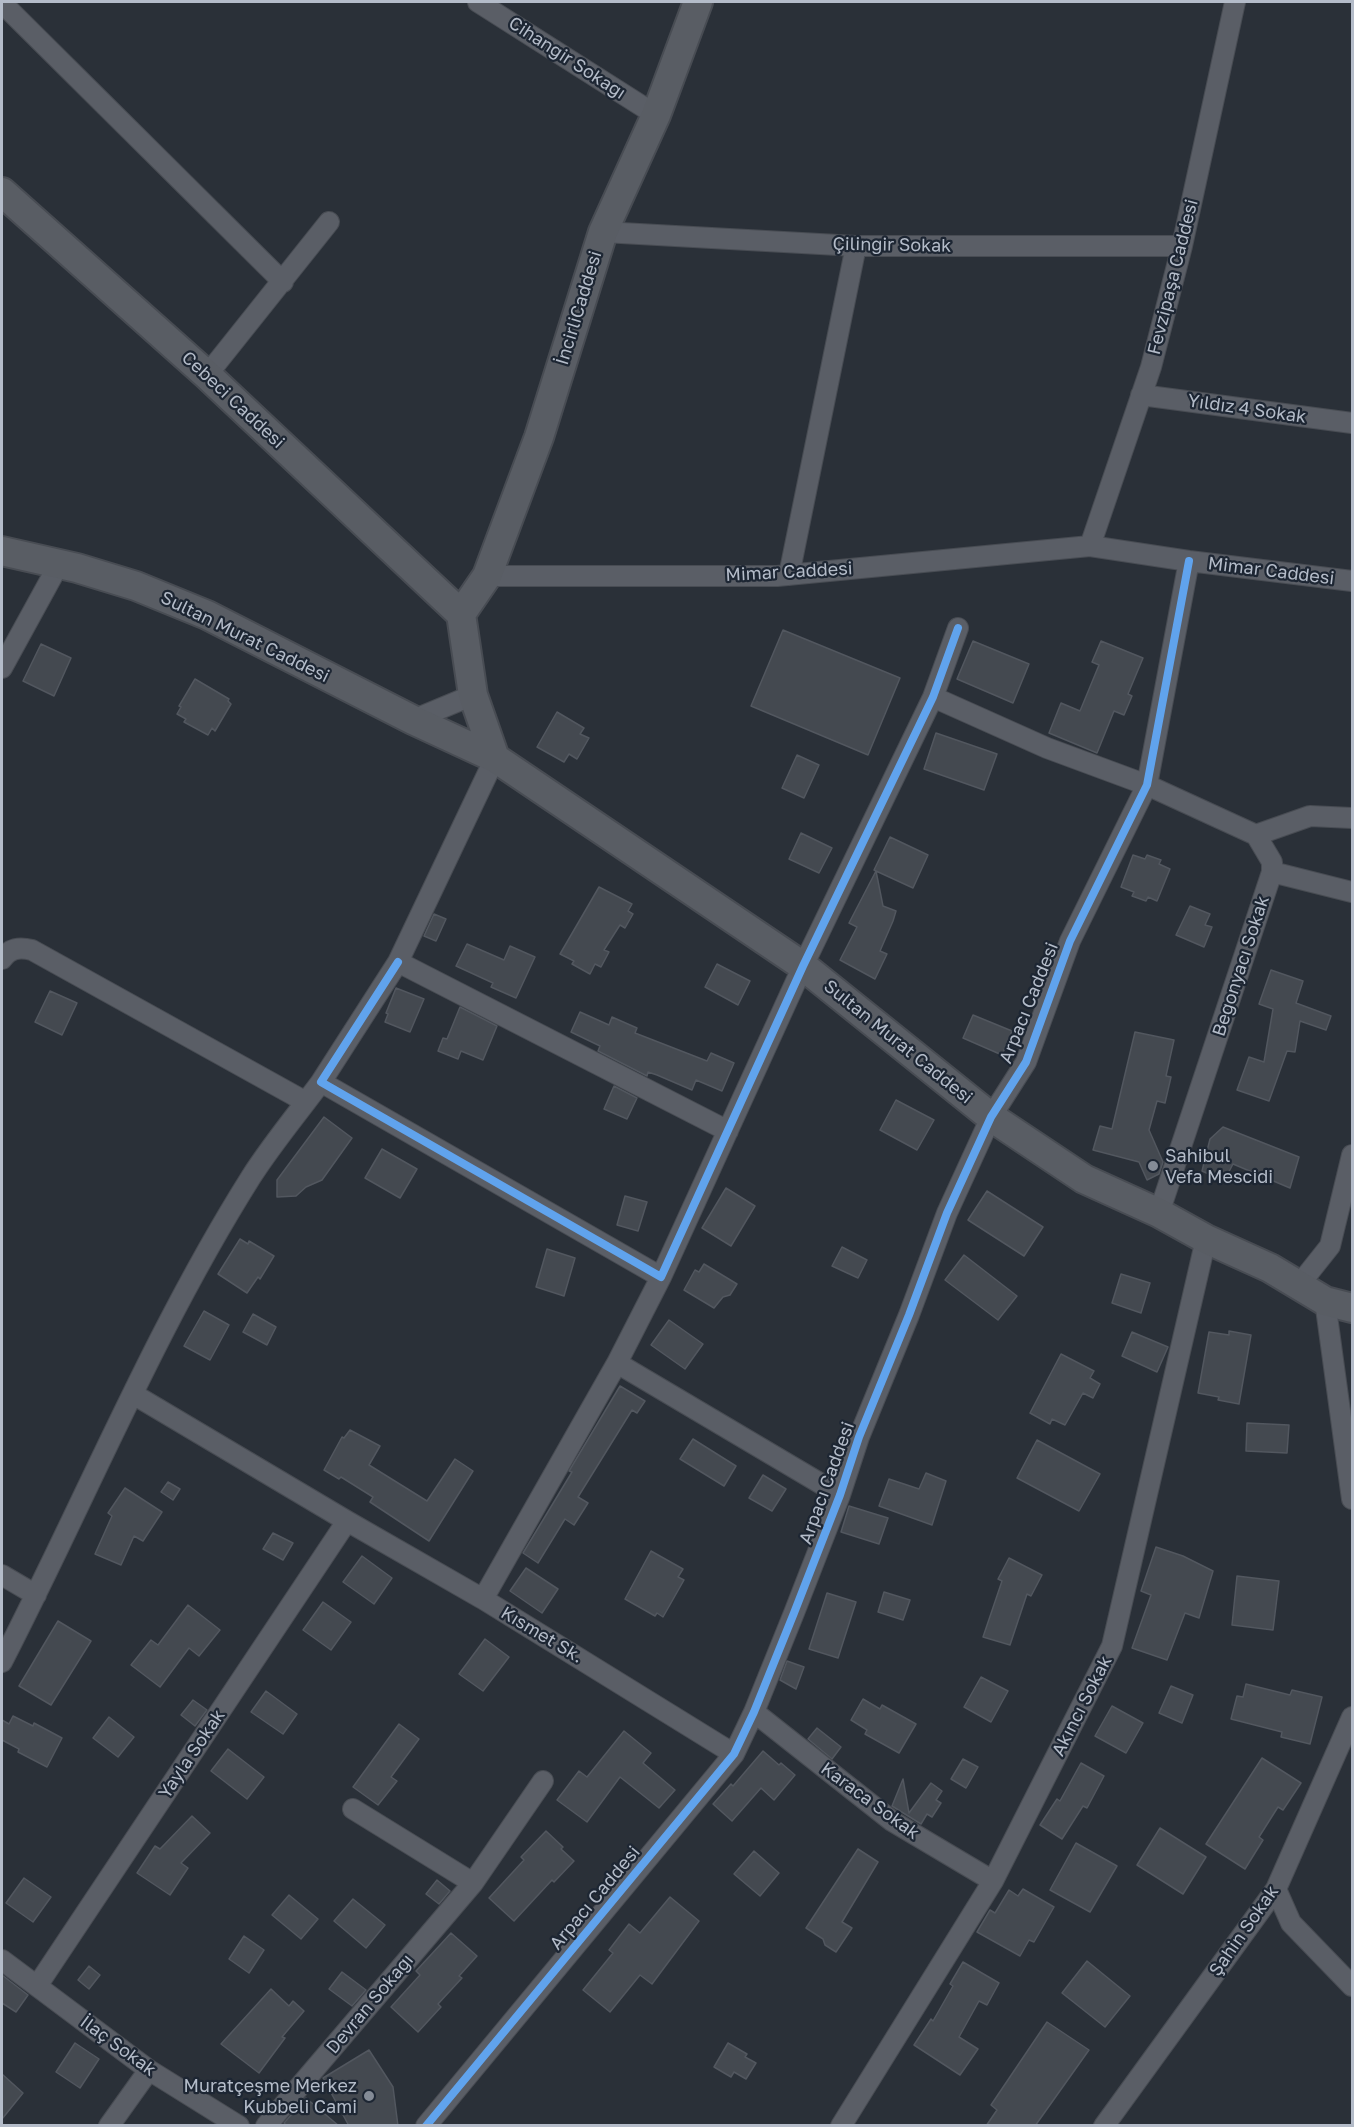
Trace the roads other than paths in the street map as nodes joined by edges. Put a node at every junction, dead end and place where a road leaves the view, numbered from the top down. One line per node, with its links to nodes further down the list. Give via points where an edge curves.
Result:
1 (478, 2): 5 (street, Cihangir Sokağı)
2 (698, 2): 5 (street, İncirliCaddesi)
3 (1235, 2): 10 (street, Fevzipaşa Caddesi)
4 (2, 3): 11 (street)
5 (656, 115): 8 (street, İncirliCaddesi)
6 (2, 192): 12 (street, Cebeci Caddesi)
7 (329, 222): 11 (street)
8 (603, 232): 9 (street, Çilingir Sokak); 20 (street, İncirliCaddesi, via 539,437)
9 (856, 246): 10 (street, Çilingir Sokak); 19 (street)
10 (1182, 246): 13 (street, Fevzipaşa Caddesi)
11 (282, 282): 12 (street)
12 (207, 375): 22 (street, Cebeci Caddesi)
13 (1141, 395): 14 (street, Yıldız 4 Sokak); 15 (street, Fevzipaşa Caddesi)
14 (1353, 423)
15 (1090, 546): 17 (street, Mimar Caddesi); 19 (street, Mimar Caddesi)
16 (2, 551): 18 (street, Sultan Murat Caddesi)
17 (1189, 561): 21 (street, Mimar Caddesi); 29 (street, Arpacı Caddesi)
18 (59, 564): 24 (street); 27 (street, Sultan Murat Caddesi, via 136,586 207,615)
19 (789, 575): 20 (street, Mimar Caddesi)
20 (487, 576): 22 (street, İncirliCaddesi)
21 (1353, 581)
22 (461, 614): 25 (street)
23 (958, 628): 26 (street)
24 (2, 668)
25 (473, 695): 27 (street); 28 (street)
26 (933, 697): 29 (street, via 1047,748); 36 (street)
27 (413, 720): 28 (street, Sultan Murat Caddesi)
28 (495, 758): 35 (street); 36 (street, Sultan Murat Caddesi)
29 (1147, 785): 31 (street); 39 (street, Arpacı Caddesi, via 1070,941 1026,1062)
30 (1353, 818): 31 (street, via 1311,816)
31 (1256, 835): 32 (street, Begonyacı Sokak, via 1272,861)
32 (1272, 872): 33 (street); 42 (street, Begonyacı Sokak)
33 (1353, 892)
34 (2, 959): 38 (street, via 15,949 32,950)
35 (398, 962): 37 (street); 40 (street)
36 (803, 966): 39 (street, Sultan Murat Caddesi); 40 (street)
37 (321, 1082): 38 (street); 44 (street)
38 (306, 1102): 49 (street, via 252,1175 201,1262)
39 (991, 1117): 42 (street, Sultan Murat Caddesi, via 1084,1179); 51 (street, Arpacı Caddesi, via 947,1213)
40 (728, 1131): 44 (street)
41 (1353, 1155): 45 (street, via 1330,1246)
42 (1159, 1213): 43 (street, Sultan Murat Caddesi)
43 (1206, 1239): 45 (street, Sultan Murat Caddesi); 63 (street, Akıncı Sokak, via 1112,1646)
44 (661, 1277): 48 (street)
45 (1299, 1285): 46 (street, Sultan Murat Caddesi)
46 (1325, 1300): 47 (street, Sultan Murat Caddesi); 50 (street)
47 (1353, 1308)
48 (616, 1363): 51 (street); 56 (street)
49 (133, 1394): 53 (street, Kısmet Sk.); 55 (street)
50 (1350, 1455): 52 (street)
51 (840, 1495): 58 (street, Arpacı Caddesi)
52 (1353, 1499)
53 (347, 1521): 56 (street, Kısmet Sk.); 67 (street, Yayla Sokak)
54 (2, 1575): 55 (street)
55 (36, 1595): 57 (street)
56 (483, 1599): 60 (street, Kısmet Sk.)
57 (2, 1662)
58 (754, 1712): 60 (street, Arpacı Caddesi); 63 (street, Karaca Sokak, via 892,1821)
59 (1353, 1717): 65 (street, Şahin Sokak)
60 (734, 1754): 73 (street, Arpacı Caddesi)
61 (543, 1781): 64 (street, Devran Sokağı)
62 (353, 1809): 64 (street)
63 (993, 1881): 74 (street, Akıncı Sokak)
64 (473, 1883): 72 (street, Devran Sokağı)
65 (1276, 1889): 68 (street, via 1291,1923); 75 (street, Şahin Sokak)
66 (2, 1960): 67 (street, İlaç Sokak)
67 (37, 1986): 69 (street, İlaç Sokak)
68 (1353, 1986)
69 (149, 2070): 70 (street); 71 (street, İlaç Sokak)
70 (109, 2126)
71 (238, 2126)
72 (266, 2126)
73 (426, 2126)
74 (841, 2126)
75 (1104, 2126)

